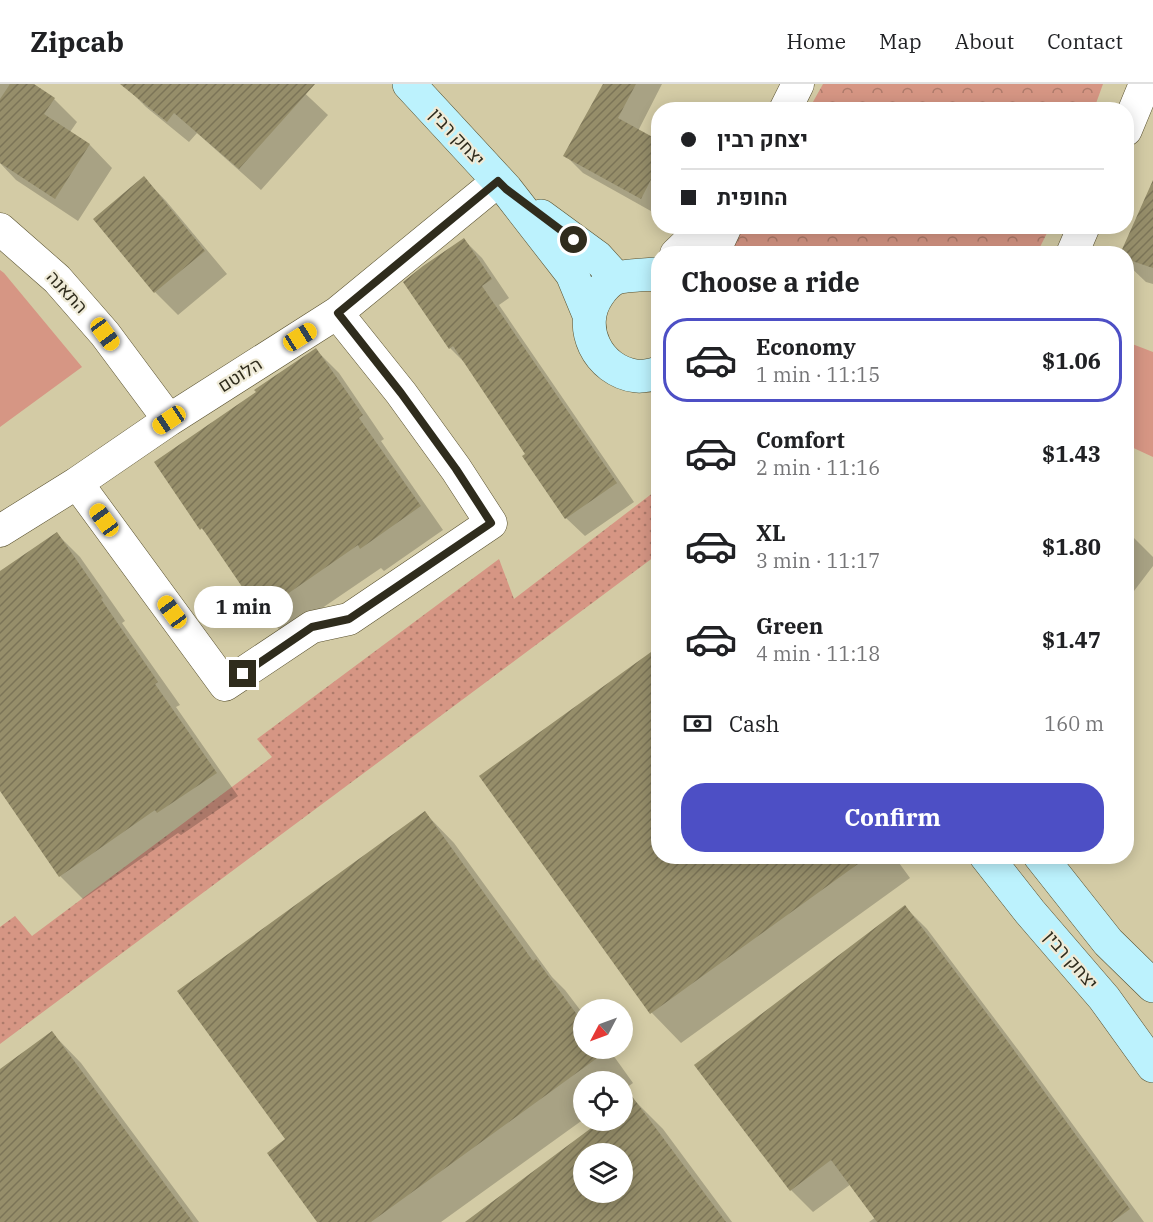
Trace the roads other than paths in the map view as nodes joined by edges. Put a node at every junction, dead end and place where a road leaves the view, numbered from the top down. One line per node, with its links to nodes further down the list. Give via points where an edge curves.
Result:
1 (409, 84): 6 (street, יצחק רבין)
2 (798, 84): 4 (street)
3 (1145, 84): 5 (street)
4 (789, 102)
5 (1134, 111)
6 (502, 185): 11 (street, יצחק רבין, via 597,257); 12 (street, הלוטם); 13 (street, יצחק רבין, via 572,274)
7 (0, 229): 15 (street, התאנה, via 57,279 105,334)
8 (697, 234): 9 (street)
9 (685, 246)
10 (651, 271): 11 (street)
11 (616, 278): 13 (street, via 594,300)
12 (338, 313): 15 (street, הלוטם); 16 (street, via 401,393 491,523 349,619 312,627 225,686)
13 (589, 315): 14 (street, יצחק רבין, via 593,346 602,358 614,369)
14 (651, 381)
15 (169, 420): 16 (street, הלוטם)
16 (77, 483): 17 (street, הלוטם)
17 (0, 531)
18 (992, 864): 21 (street, יצחק רבין, via 1104,998)
19 (1046, 864): 20 (street, via 1108,942)
20 (1153, 986)
21 (1153, 1066)

